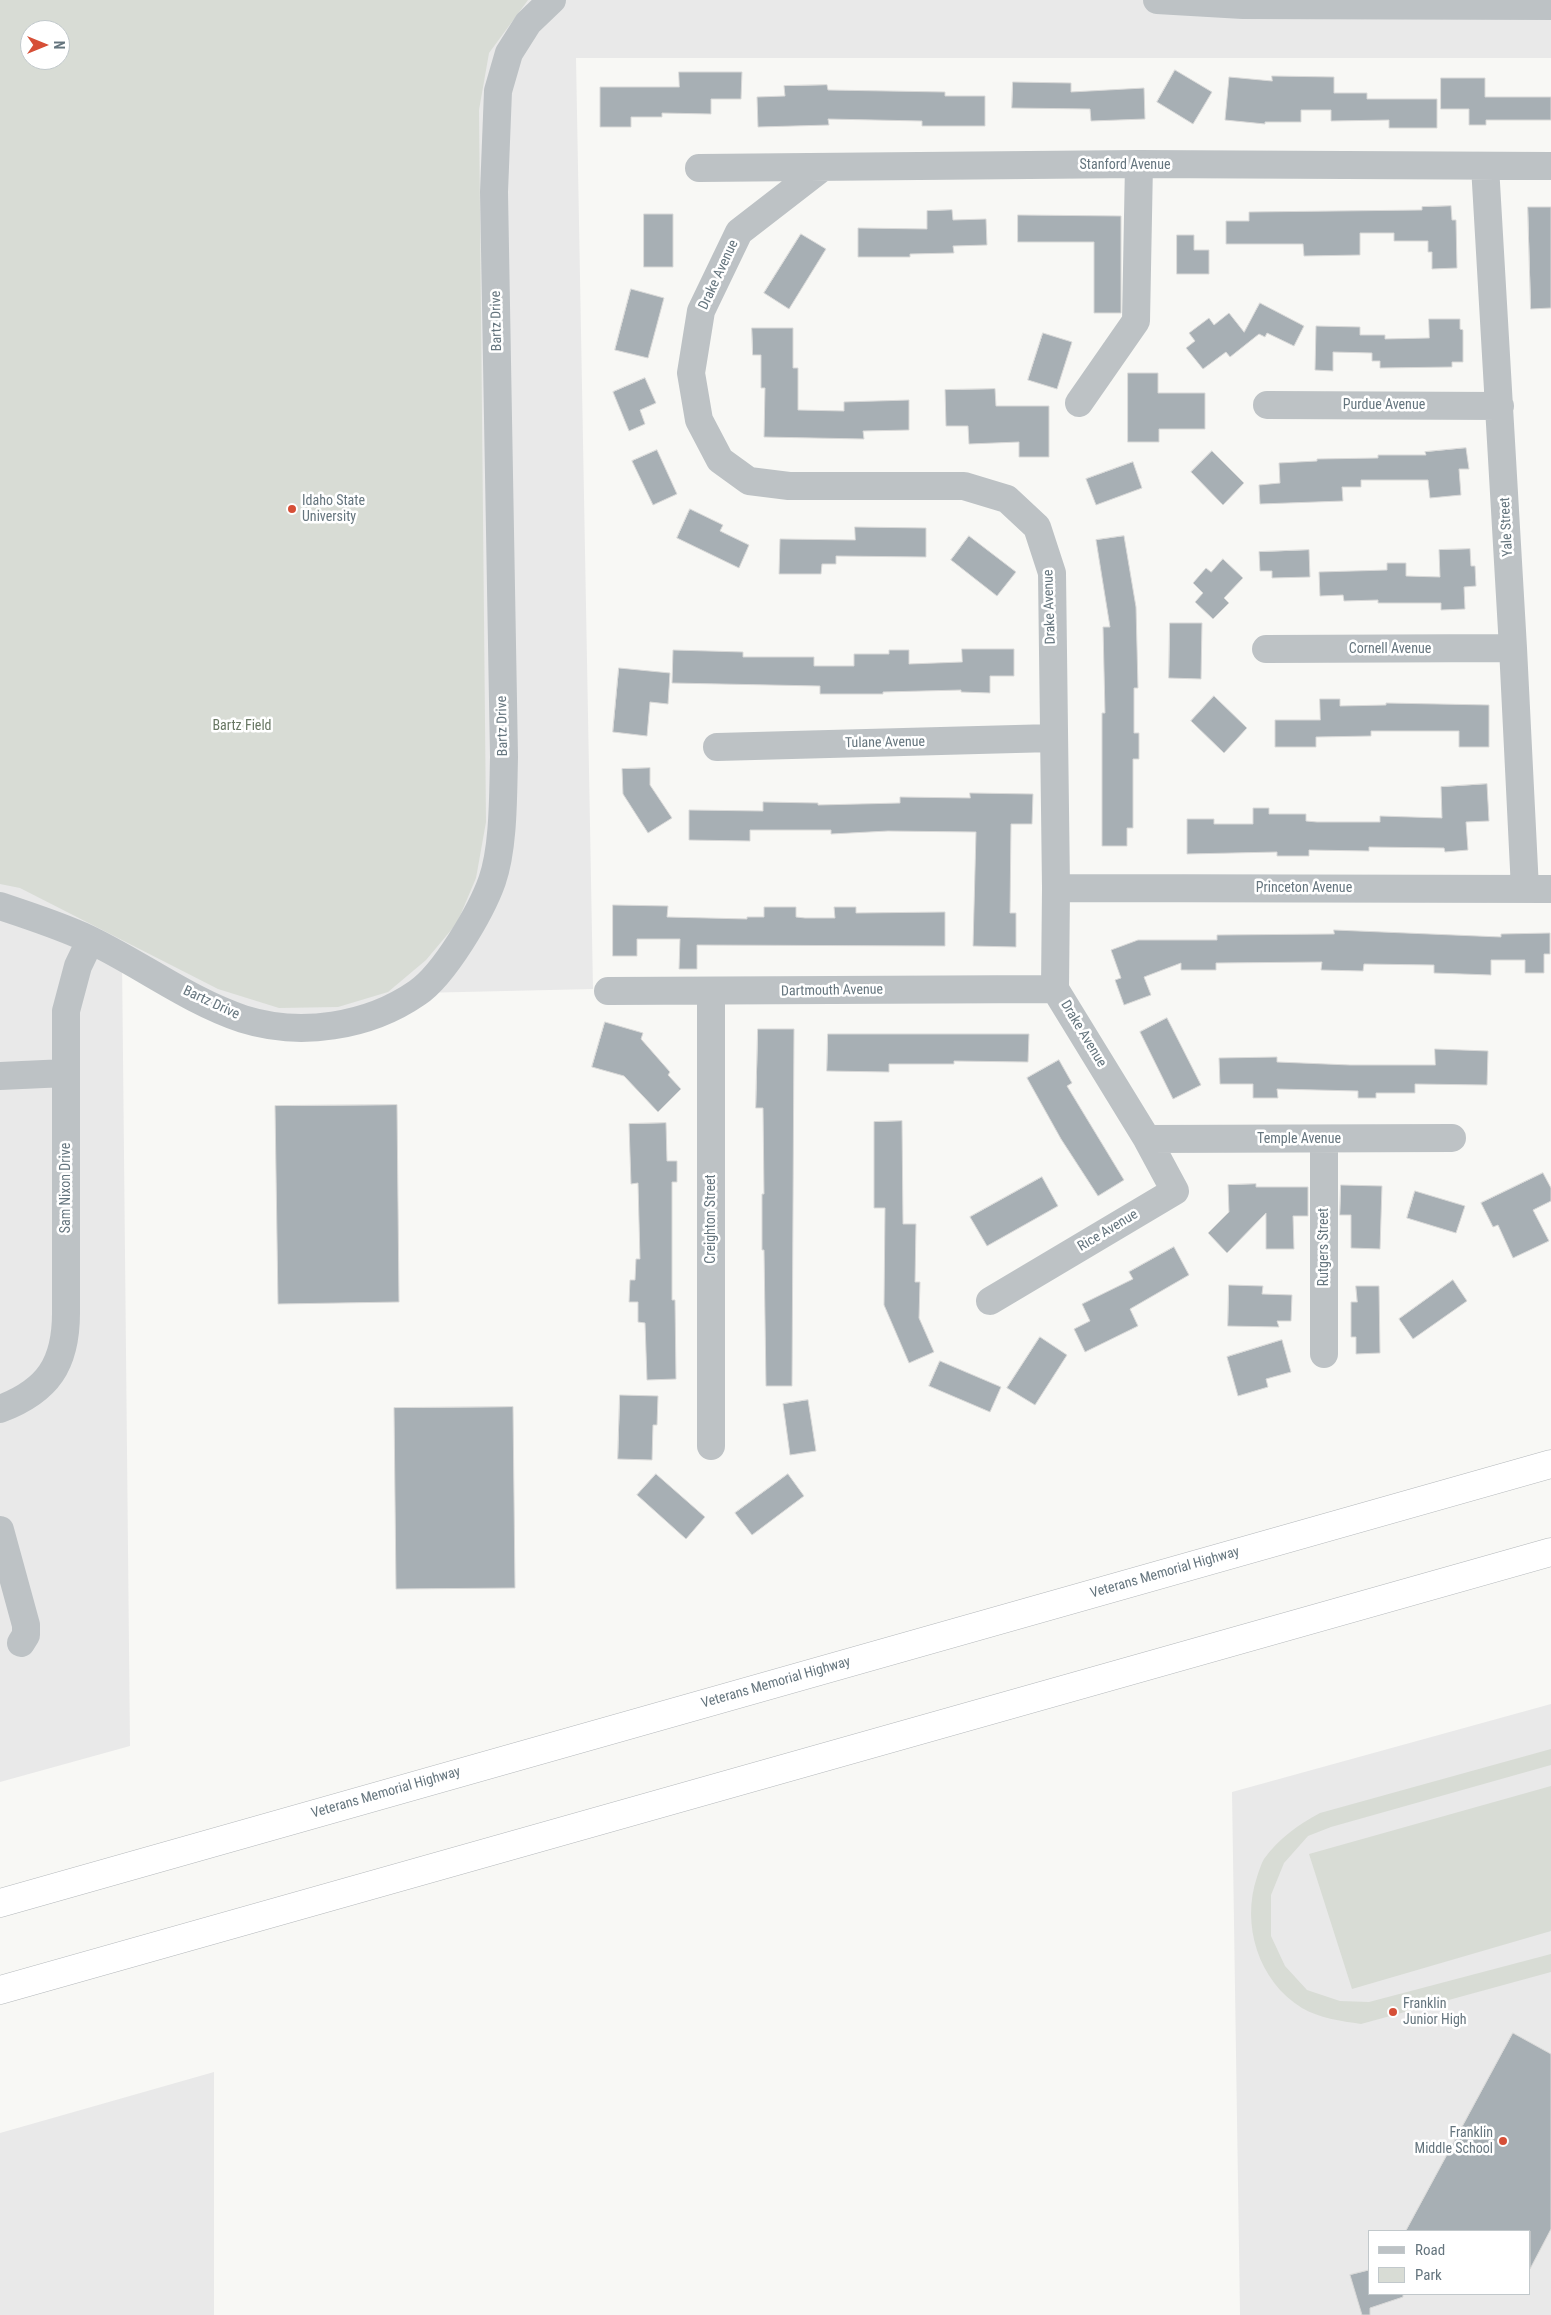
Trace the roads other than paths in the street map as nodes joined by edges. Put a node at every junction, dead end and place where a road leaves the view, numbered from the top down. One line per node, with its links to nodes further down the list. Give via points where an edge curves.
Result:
1 (552, 0): 20 (street, Bartz Drive, via 528,23 509,53 498,91 494,192 504,757 501,828 493,880 470,928 447,961 419,992 378,1016 336,1026 293,1028 244,1019 202,1001)
2 (1157, 0): 3 (street)
3 (1241, 2): 4 (street)
4 (1551, 6)
5 (1138, 164): 6 (street, Stanford Avenue); 8 (street, Stanford Avenue); 10 (street, via 1136,321)
6 (1485, 166): 7 (street, Stanford Avenue); 12 (street, Yale Street)
7 (1551, 166)
8 (823, 167): 9 (street, Stanford Avenue); 15 (street, Drake Avenue, via 739,232 701,310 691,373 698,420 720,460 749,481 788,486 964,486 1007,499 1037,527 1052,573)
9 (699, 168)
10 (1078, 402)
11 (1267, 405): 12 (street, Purdue Avenue)
12 (1500, 406): 13 (street, Yale Street)
13 (1514, 648): 14 (street, Cornell Avenue); 18 (street, Yale Street)
14 (1266, 649)
15 (1053, 738): 16 (street, Tulane Avenue); 17 (street, Drake Avenue)
16 (718, 747)
17 (1056, 888): 18 (street, Princeton Avenue); 21 (street, Drake Avenue)
18 (1538, 889)
19 (0, 906): 20 (street, Bartz Drive)
20 (90, 941): 24 (street, Sam Nixon Drive, via 78,966 66,1011)
21 (1055, 989): 23 (street, Dartmouth Avenue); 27 (street, Drake Avenue)
22 (608, 991): 23 (street, Dartmouth Avenue)
23 (711, 992): 32 (street, Creighton Street)
24 (66, 1073): 25 (street); 31 (street, Sam Nixon Drive, via 66,1313 62,1354 40,1389)
25 (0, 1076)
26 (1452, 1138): 28 (street, Temple Avenue)
27 (1147, 1139): 28 (street, Temple Avenue); 29 (street, Rice Avenue, via 1176,1191)
28 (1324, 1140): 30 (street, Rutgers Street)
29 (990, 1301)
30 (1324, 1354)
31 (0, 1409)
32 (711, 1446)
33 (1551, 1464): 37 (highway, Veterans Memorial Highway)
34 (0, 1530): 36 (street, via 26,1625 26,1635)
35 (1551, 1552): 38 (highway)
36 (21, 1643)
37 (0, 1903)
38 (0, 1990)

